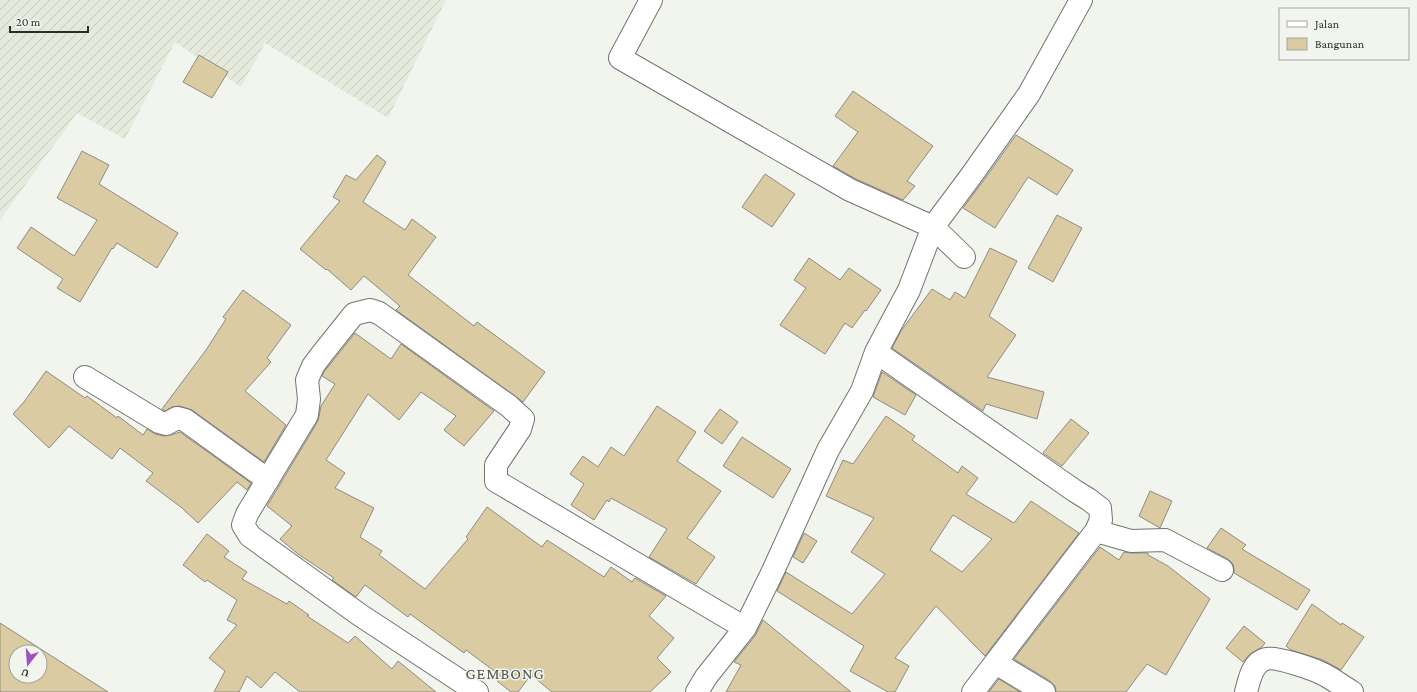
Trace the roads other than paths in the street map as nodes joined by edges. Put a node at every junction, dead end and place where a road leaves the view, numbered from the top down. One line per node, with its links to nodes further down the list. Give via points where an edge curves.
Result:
1 (651, 0): 3 (street, via 620,58 850,190)
2 (1081, 0): 3 (street, via 1029,94)
3 (933, 227): 4 (street); 5 (street, via 908,290)
4 (964, 257)
5 (876, 352): 8 (street, via 1100,508 1101,520); 10 (street, via 862,391 828,450)
6 (85, 377): 7 (street, via 159,422 166,424 177,418 185,420)
7 (268, 480): 10 (street, via 307,415 307,380 313,366 354,314 370,310 379,313 509,406 523,419 520,429 496,465 496,481); 12 (street, via 247,514 244,525 250,536 360,615)
8 (1096, 531): 9 (street, via 1131,542 1165,540); 11 (street)
9 (1222, 570)
10 (745, 628): 13 (street)
11 (996, 663): 14 (street); 15 (street)
12 (477, 692)
13 (697, 692)
14 (973, 692)
15 (1044, 692)
16 (1246, 692): 17 (street, via 1249,678 1257,664 1266,659 1284,661 1322,674)
17 (1352, 692)

